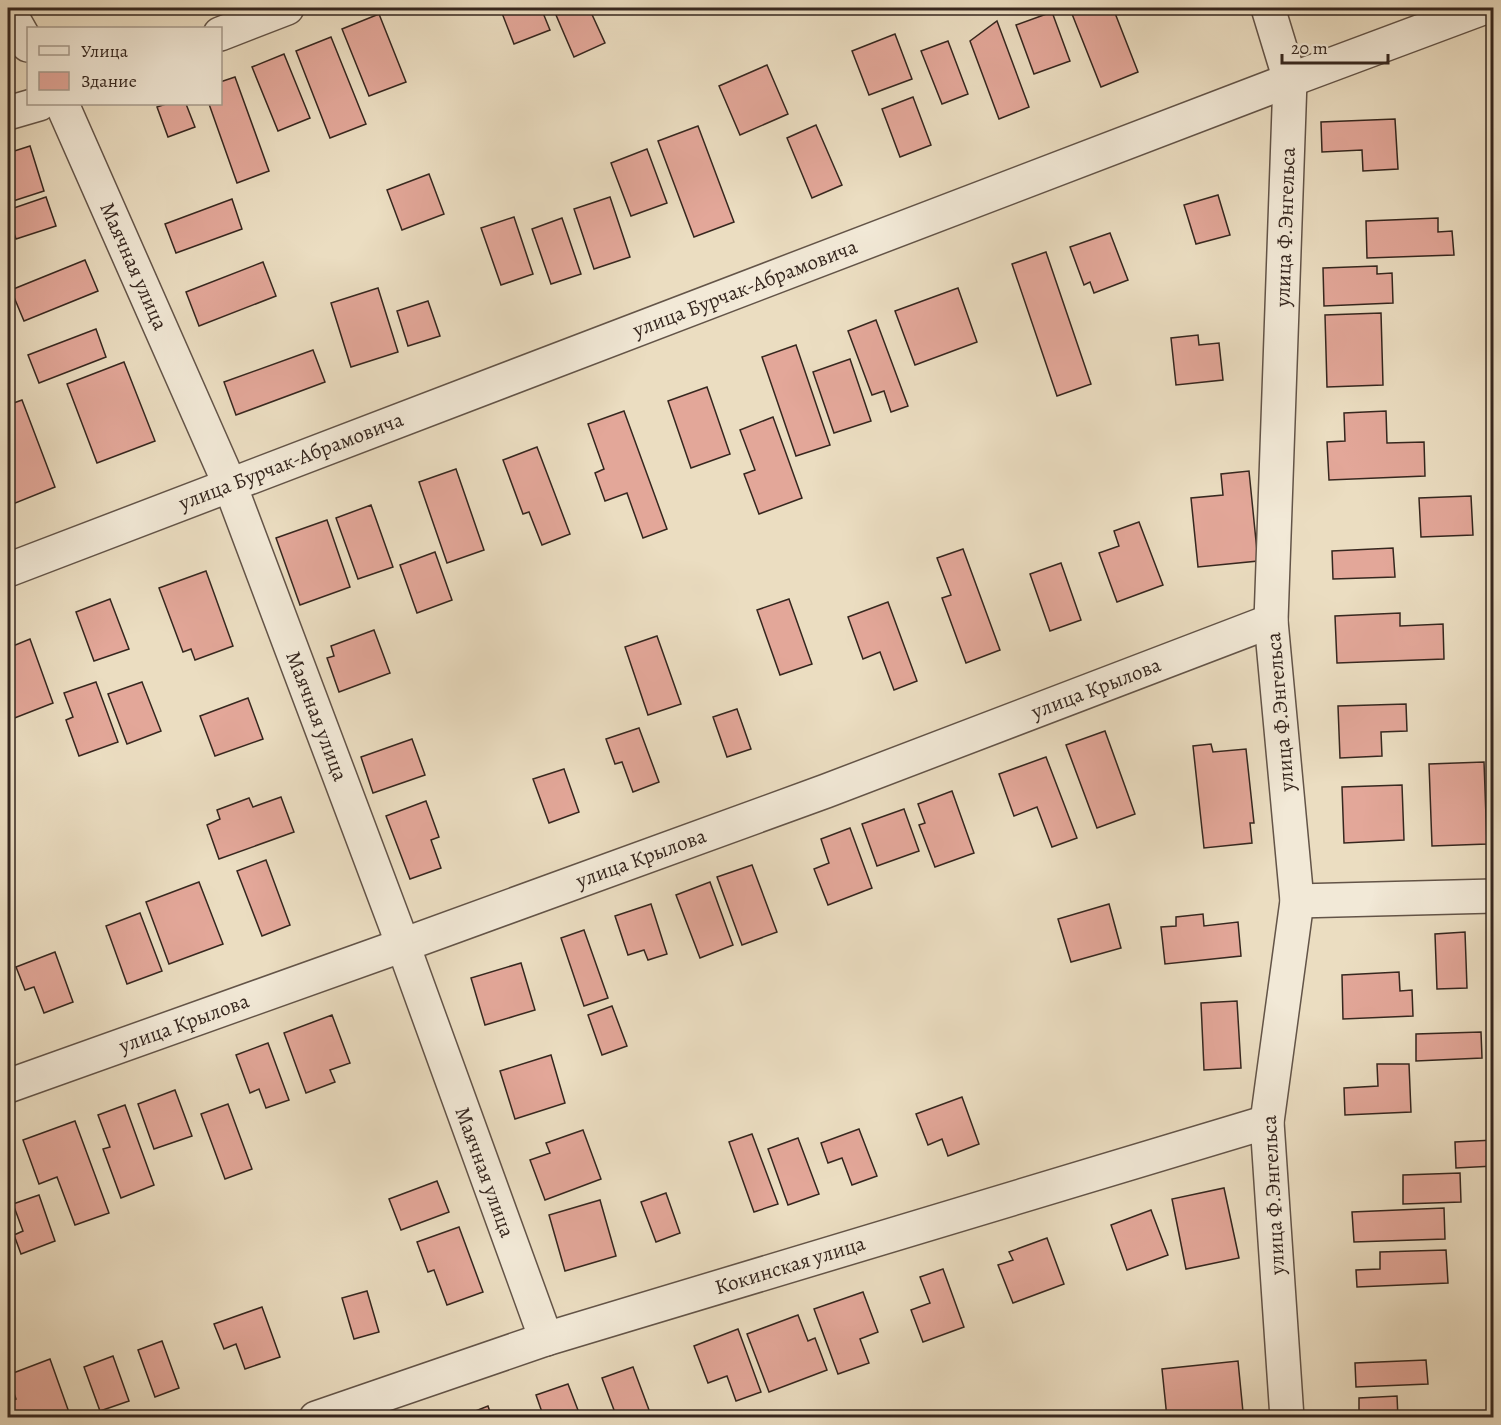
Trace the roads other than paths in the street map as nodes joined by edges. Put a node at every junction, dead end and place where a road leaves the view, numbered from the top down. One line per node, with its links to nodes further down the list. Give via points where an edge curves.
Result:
1 (286, 8): 5 (street)
2 (1268, 8): 7 (street, улица Ф.Энгельса)
3 (1483, 8): 7 (street, улица Бурчак-Абрамовича)
4 (8, 10): 6 (street)
5 (222, 33)
6 (27, 43)
7 (1290, 80): 11 (street, улица Бурчак-Абрамовича); 13 (street, улица Ф.Энгельса)
8 (36, 105): 10 (street)
9 (62, 105): 11 (street, Маячная улица)
10 (8, 113)
11 (230, 485): 12 (street, улица Бурчак-Абрамовича); 16 (street, Маячная улица)
12 (8, 570)
13 (1271, 621): 15 (street, улица Ф.Энгельса); 16 (street, улица Крылова, via 826,791)
14 (1494, 896): 15 (street)
15 (1297, 901): 18 (street, улица Ф.Энгельса)
16 (403, 945): 17 (street, улица Крылова); 19 (street, Маячная улица)
17 (8, 1086)
18 (1267, 1122): 19 (street, Кокинская улица); 21 (street, улица Ф.Энгельса)
19 (546, 1339): 20 (street, Кокинская улица)
20 (316, 1418)
21 (1287, 1418)

